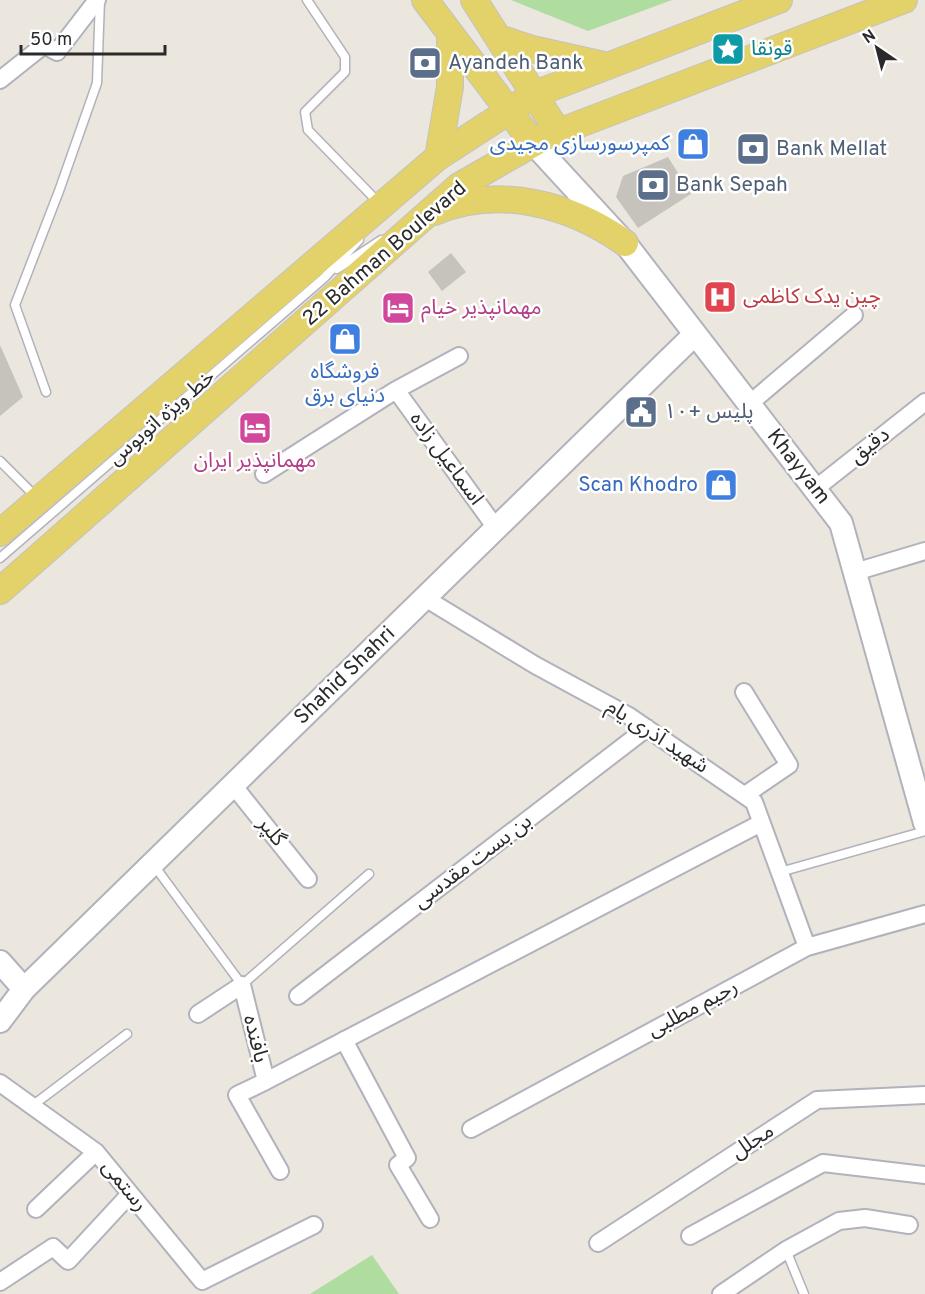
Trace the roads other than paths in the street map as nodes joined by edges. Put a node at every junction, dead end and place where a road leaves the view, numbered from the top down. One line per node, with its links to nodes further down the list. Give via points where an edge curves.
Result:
1 (98, 0): 10 (street, via 57,52 44,45); 26 (lane, via 97,83 15,305)
2 (306, 0): 17 (lane, via 345,57 345,72 305,111 308,130)
3 (425, 0): 7 (main road)
4 (474, 0): 8 (main road)
5 (779, 0): 9 (main road)
6 (904, 0): 13 (main road, 22 Bahman Boulevard)
7 (450, 35): 12 (main road); 15 (main road, via 450,87)
8 (498, 38): 9 (main road); 11 (main road)
9 (608, 66): 11 (main road)
10 (0, 80)
11 (535, 94): 12 (main road, 22 Bahman Boulevard); 13 (main road)
12 (506, 111): 14 (main road); 15 (main road, 22 Bahman Boulevard)
13 (558, 132): 14 (main road, 22 Bahman Boulevard)
14 (533, 143): 16 (main road, 22 Bahman Boulevard); 20 (main road, Khayyam)
15 (436, 159): 17 (main road, 22 Bahman Boulevard)
16 (459, 186): 18 (main road, 22 Bahman Boulevard); 21 (lane)
17 (376, 216): 32 (main road, 22 Bahman Boulevard)
18 (425, 216): 20 (main road, via 468,204 524,200 597,223); 38 (main road, 22 Bahman Boulevard)
19 (363, 236): 21 (lane)
20 (625, 243): 23 (main road, Khayyam)
21 (324, 278): 36 (lane, خط ویژه اتوبوس)
22 (854, 315): 28 (street)
23 (694, 335): 28 (main road, Khayyam); 33 (main road, Shahid Shahri)
24 (459, 356): 25 (street, اسماعیل زاده)
25 (396, 390): 30 (street, اسماعیل زاده); 33 (street, اسماعیل زاده)
26 (46, 392)
27 (925, 402): 31 (street, دقیق)
28 (748, 405): 31 (main road, Khayyam)
29 (0, 461): 32 (lane)
30 (264, 474)
31 (815, 489): 37 (main road, Khayyam, via 841,523)
32 (38, 500): 34 (main road, 22 Bahman Boulevard)
33 (496, 528): 39 (main road, Shahid Shahri)
34 (0, 532)
35 (925, 551): 37 (street)
36 (0, 558)
37 (855, 572): 45 (main road, Khayyam)
38 (0, 591)
39 (425, 598): 41 (street, شهید آذری یام); 42 (main road, Shahid Shahri)
40 (744, 692): 43 (street, via 789,765)
41 (647, 728): 43 (street, شهید آذری یام); 56 (street, بن بست مقدسی)
42 (233, 785): 47 (main road, Shahid Shahri); 50 (street, گلپر)
43 (745, 795): 44 (street, شهید آذری یام, via 754,802)
44 (761, 823): 48 (street, شهید آذری یام); 60 (street)
45 (925, 823)
46 (925, 831): 48 (lane)
47 (152, 864): 54 (lane, بافنده); 55 (main road, Shahid Shahri)
48 (780, 872): 52 (street, شهید آذری یام)
49 (369, 874): 54 (lane, بافنده)
50 (308, 879)
51 (925, 914): 52 (street, رحیم مطلبی)
52 (807, 947): 65 (street, رحیم مطلبی)
53 (0, 962): 55 (main road)
54 (242, 985): 57 (street, بافنده); 61 (street, بافنده)
55 (24, 989): 58 (main road, Shahid Shahri)
56 (298, 996)
57 (198, 1014)
58 (0, 1021)
59 (127, 1034): 64 (lane)
60 (344, 1040): 61 (street); 71 (street, via 407,1158 398,1165)
61 (266, 1081): 67 (street, بافنده, via 237,1095)
62 (0, 1083): 64 (street, رستمی)
63 (925, 1095): 75 (street, مجلل, via 817,1100)
64 (32, 1106): 66 (street, رستمی)
65 (471, 1129)
66 (96, 1152): 69 (street, رستمی); 70 (street)
67 (280, 1171)
68 (925, 1175): 74 (street, via 823,1163)
69 (130, 1194): 72 (street, رستمی, via 202,1281); 77 (street, via 68,1261 53,1247)
70 (36, 1209)
71 (430, 1219)
72 (314, 1225)
73 (909, 1225): 76 (street, via 865,1218 839,1221)
74 (690, 1236)
75 (598, 1243)
76 (786, 1250): 78 (street); 79 (lane)
77 (0, 1282)
78 (721, 1294)
79 (804, 1294)

